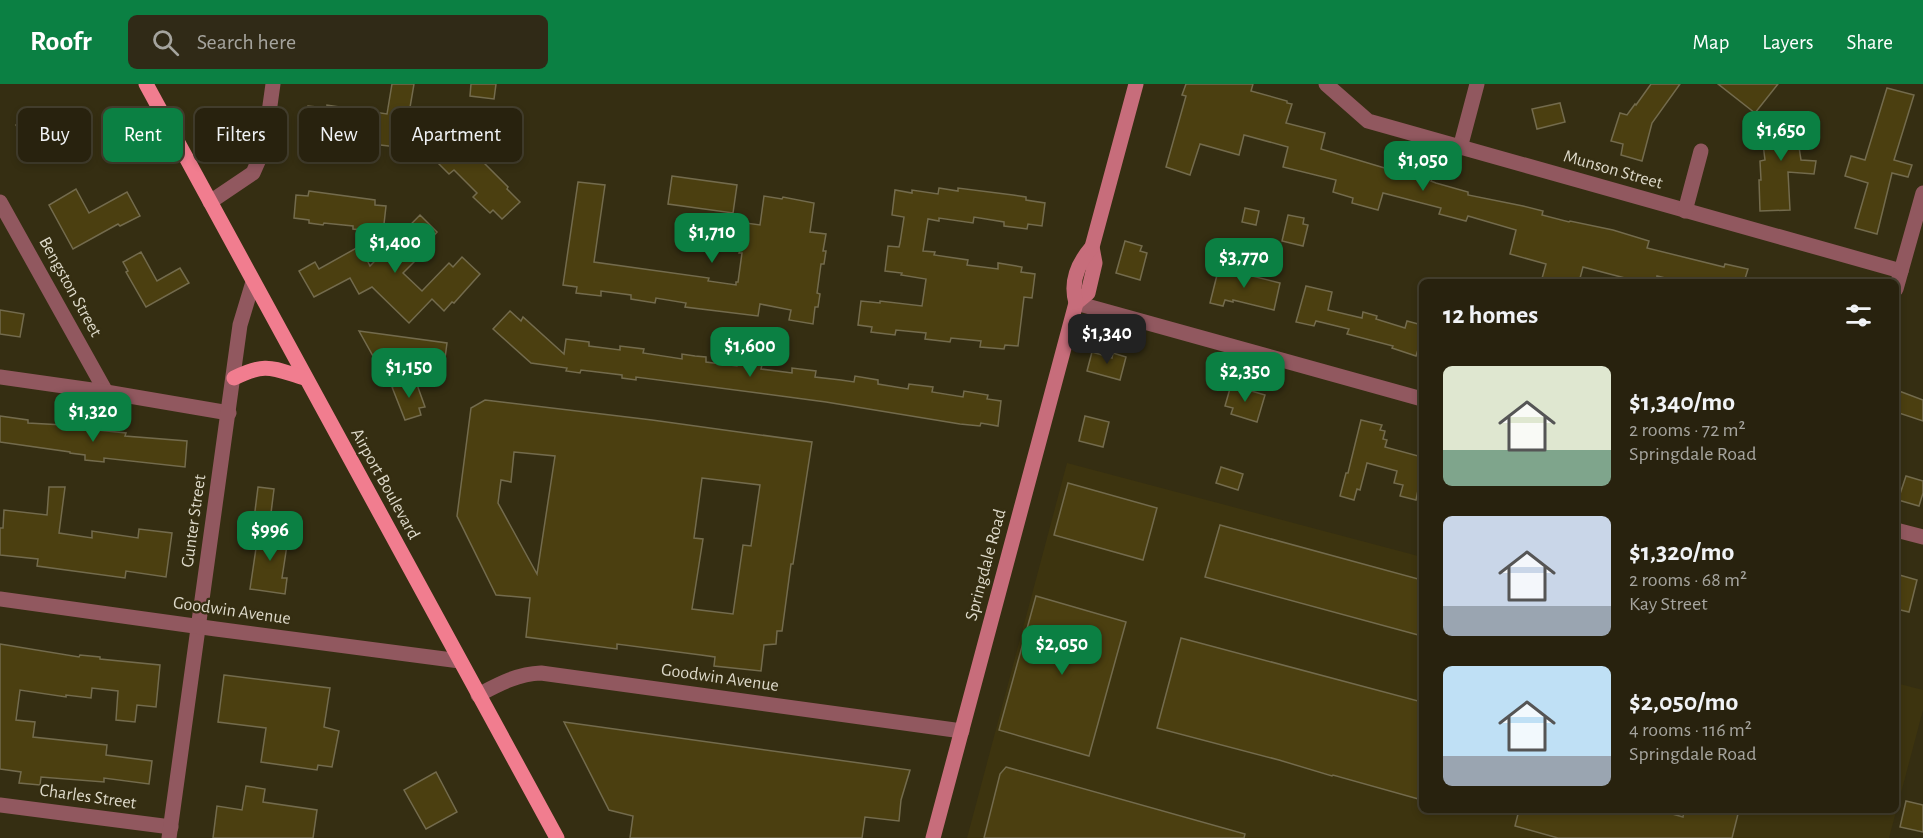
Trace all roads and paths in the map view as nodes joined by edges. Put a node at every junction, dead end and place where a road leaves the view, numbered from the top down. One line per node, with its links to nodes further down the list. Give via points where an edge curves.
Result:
1 (146, 84): 10 (main road, Airport Boulevard)
2 (273, 84): 10 (street, via 264,148 253,173)
3 (1136, 84): 15 (main road, Springdale Road, via 1092,247 1078,268 1072,290)
4 (1326, 84): 6 (street, Munson Street, via 1368,121)
5 (1477, 84): 6 (street)
6 (1460, 148): 11 (street, Munson Street)
7 (1701, 151): 11 (street)
8 (1923, 193): 12 (street)
9 (0, 202): 19 (street, Bengston Street)
10 (210, 202): 14 (main road, Airport Boulevard)
11 (1685, 211): 12 (street, Munson Street)
12 (1901, 271): 13 (street)
13 (1899, 279)
14 (253, 282): 17 (street, Gunter Street, via 240,325); 18 (main road, Airport Boulevard)
15 (1076, 303): 20 (street); 28 (main road, Springdale Road)
16 (0, 377): 19 (street)
17 (234, 378): 18 (main road, via 266,367); 21 (street, Gunter Street)
18 (305, 378): 26 (main road, Airport Boulevard)
19 (106, 392): 21 (street)
20 (1419, 398)
21 (229, 413): 25 (street, Gunter Street)
22 (1899, 531): 23 (street)
23 (1923, 537)
24 (0, 599): 25 (street, Goodwin Avenue)
25 (198, 627): 26 (street, Goodwin Avenue); 30 (street, Gunter Street)
26 (460, 661): 27 (main road, Airport Boulevard)
27 (478, 695): 28 (street, Goodwin Avenue, via 525,674 541,673); 31 (main road, Airport Boulevard)
28 (962, 731): 32 (main road, Springdale Road)
29 (0, 805): 30 (street, Charles Street)
30 (170, 833)
31 (557, 838)
32 (933, 838)

